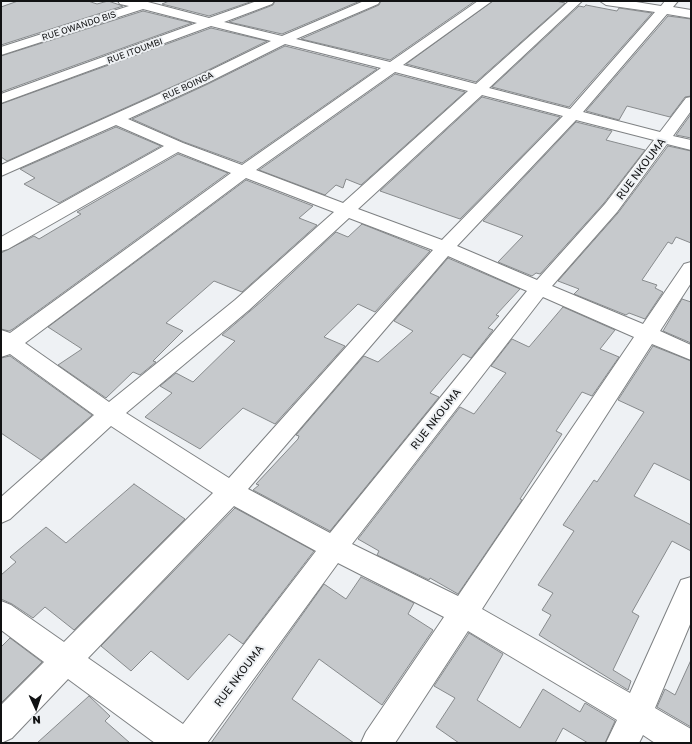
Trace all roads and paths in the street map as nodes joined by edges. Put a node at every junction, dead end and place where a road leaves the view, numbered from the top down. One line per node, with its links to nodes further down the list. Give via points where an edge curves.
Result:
1 (124, 1): 7 (street)
2 (268, 1): 10 (street, RUE ITOUMBI)
3 (374, 1): 11 (street, RUE BOINGA)
4 (486, 1): 13 (street)
5 (576, 1): 14 (street)
6 (606, 1): 8 (street)
7 (150, 3): 10 (street); 12 (street, RUE OWANDO BIS)
8 (668, 6): 9 (street); 17 (street)
9 (691, 14)
10 (212, 23): 11 (street); 15 (street, RUE ITOUMBI)
11 (283, 40): 13 (street); 18 (street, RUE BOINGA)
12 (1, 51)
13 (393, 67): 14 (street); 23 (street)
14 (479, 89): 17 (street); 24 (street)
15 (1, 100)
16 (691, 102): 19 (street, RUE NKOUMA)
17 (573, 114): 19 (street); 26 (street)
18 (115, 119): 21 (street); 22 (street, RUE BOINGA)
19 (664, 138): 20 (street); 28 (street, RUE NKOUMA, via 611,208)
20 (691, 145)
21 (177, 146): 23 (street); 25 (street)
22 (1, 171)
23 (243, 172): 24 (street); 30 (street)
24 (345, 209): 26 (street); 32 (street, via 242,305)
25 (1, 245)
26 (445, 248): 28 (street); 33 (street)
27 (691, 268): 29 (street)
28 (540, 288): 29 (street); 35 (street, RUE NKOUMA)
29 (647, 334): 31 (street); 37 (street)
30 (5, 344): 32 (street)
31 (691, 352)
32 (110, 414): 33 (street); 34 (street)
33 (231, 492): 35 (street); 39 (street)
34 (1, 512)
35 (334, 548): 37 (street); 43 (street, RUE NKOUMA)
36 (691, 589): 40 (street)
37 (463, 613): 40 (street); 44 (street)
38 (1, 614): 39 (street)
39 (68, 660): 41 (street); 42 (street)
40 (637, 714): 45 (street); 46 (street)
41 (1, 727)
42 (182, 743)
43 (188, 743)
44 (377, 743)
45 (622, 743)
46 (684, 743)

